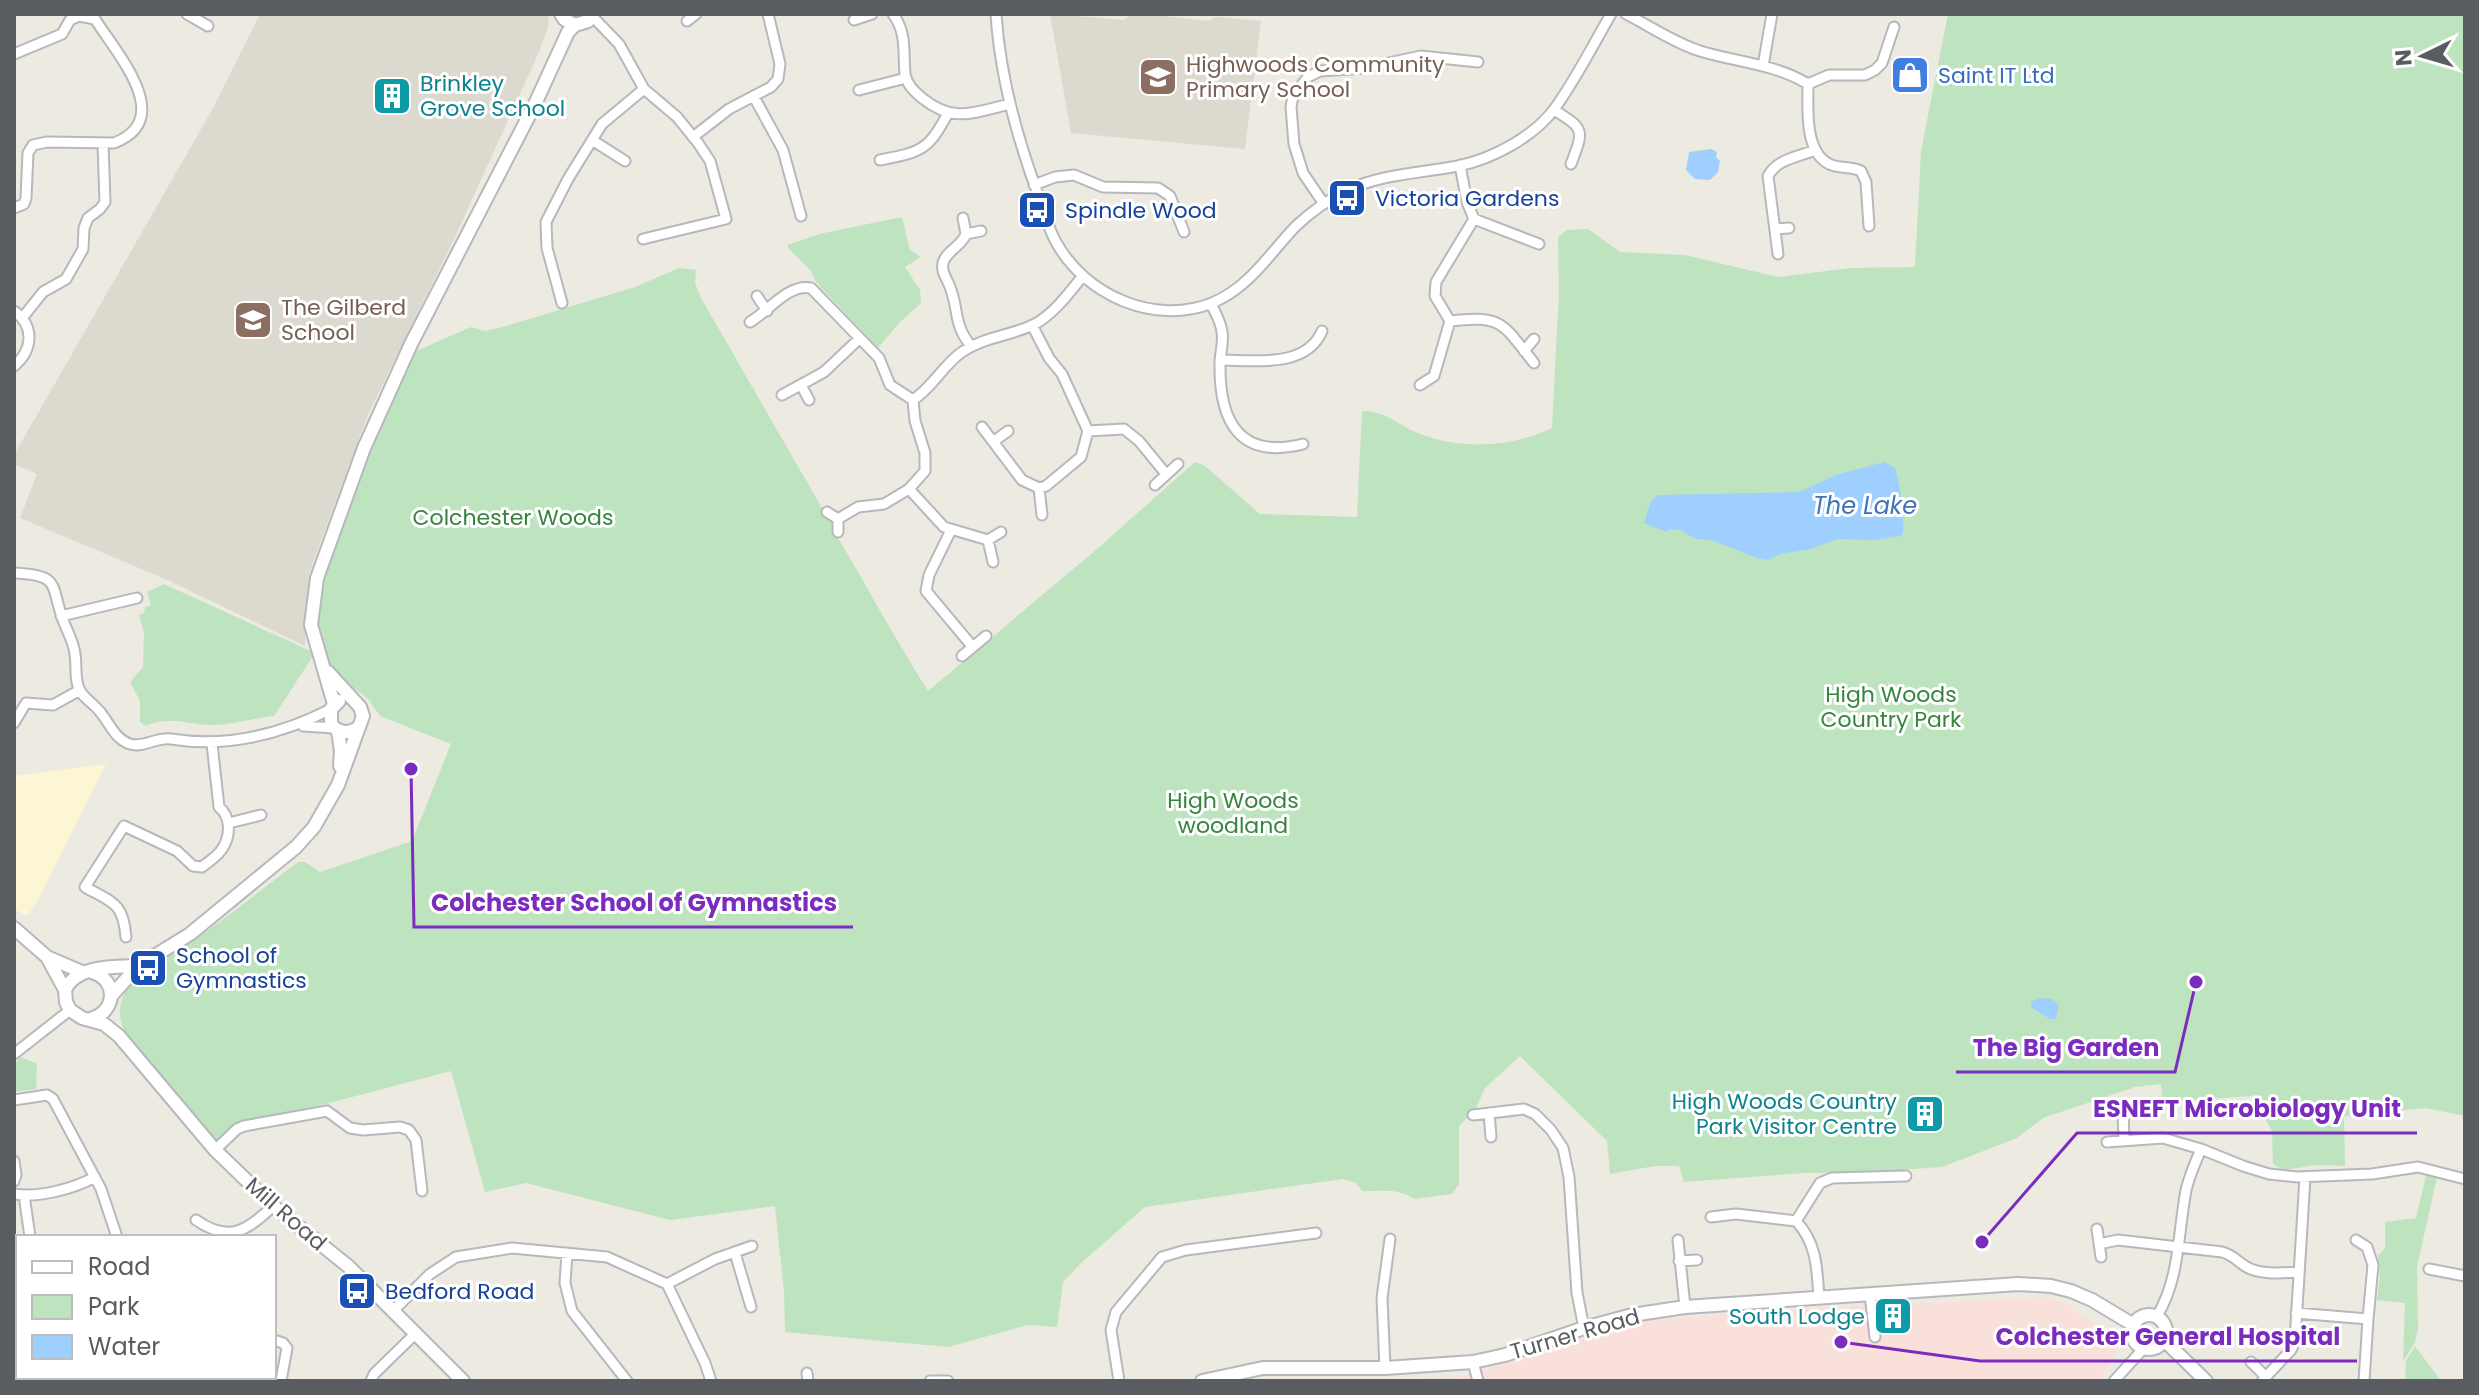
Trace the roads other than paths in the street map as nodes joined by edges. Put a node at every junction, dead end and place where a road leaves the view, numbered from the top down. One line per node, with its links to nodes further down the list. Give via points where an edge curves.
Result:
1 (187, 14): 11 (street)
2 (768, 14): 22 (street, via 780,64 778,79)
3 (872, 14): 10 (street)
4 (893, 14): 18 (street, via 904,37)
5 (996, 14): 23 (street)
6 (1611, 14): 24 (street)
7 (1626, 14): 17 (street, via 1698,50)
8 (1772, 14): 17 (street)
9 (578, 19): 20 (street, via 606,30); 97 (street, via 411,344 364,448 317,578 311,625)
10 (854, 20)
11 (208, 26)
12 (1894, 27): 14 (street)
13 (1874, 42): 14 (street)
14 (1887, 47): 19 (street, via 1882,63 1865,75 1829,75)
15 (14, 54): 28 (street, via 62,34 79,16 95,19 143,105 135,130 125,139)
16 (1478, 62): 37 (street, via 1421,56 1308,77 1293,96 1294,144 1303,173)
17 (1763, 66): 19 (street)
18 (906, 78): 21 (street); 25 (street, via 909,87)
19 (1808, 84): 29 (street)
20 (644, 89): 26 (street); 27 (street, via 602,124)
21 (859, 90)
22 (754, 97): 26 (street); 39 (street, via 783,150)
23 (1010, 104): 25 (street, via 969,114); 36 (street)
24 (1554, 110): 33 (street, via 1581,131); 34 (street, via 1510,145)
25 (948, 113): 30 (street, via 929,145)
26 (693, 137): 48 (street, via 710,161 726,219)
27 (592, 140): 32 (street); 53 (street, via 545,227)
28 (103, 144): 38 (street, via 33,145 26,198); 56 (street, via 105,202 88,218 78,261 66,279)
29 (1815, 150): 42 (street, via 1831,165 1861,171); 44 (street, via 1779,162 1769,173)
30 (894, 157): 31 (street); 35 (street)
31 (880, 160)
32 (625, 161)
33 (1571, 164)
34 (1460, 165): 37 (street, via 1368,183); 41 (street)
35 (898, 170)
36 (1034, 185): 46 (street, via 1074,175 1103,187 1158,188 1170,196); 51 (street, via 1055,241)
37 (1324, 204): 54 (street, via 1293,229 1252,277)
38 (14, 208)
39 (801, 216)
40 (963, 218): 47 (street)
41 (1474, 219): 49 (street); 57 (street, via 1436,282 1435,296)
42 (1869, 226)
43 (1789, 228): 44 (street)
44 (1775, 229): 50 (street)
45 (981, 231): 47 (street)
46 (1184, 232)
47 (966, 234): 63 (street, via 946,256 943,274 956,320)
48 (643, 239)
49 (1539, 244)
50 (1778, 254)
51 (1082, 277): 54 (street, via 1112,296 1148,309); 59 (street)
52 (757, 296): 55 (street)
53 (562, 303)
54 (1211, 304): 65 (street, via 1222,332)
55 (767, 311): 58 (street); 61 (street, via 796,288 811,288)
56 (18, 314): 67 (street, via 30,343)
57 (1450, 321): 64 (street, via 1493,320); 69 (street, via 1438,379)
58 (750, 322)
59 (1032, 325): 63 (street); 75 (street)
60 (1322, 331): 65 (street, via 1313,346 1286,359)
61 (859, 339): 68 (street, via 824,372); 72 (street, via 879,358 890,385)
62 (1534, 339): 64 (street)
63 (971, 346): 72 (street)
64 (1524, 351): 66 (street)
65 (1220, 360): 77 (street, via 1227,419 1239,434 1265,448)
66 (1534, 363)
67 (14, 366)
68 (801, 385): 70 (street); 71 (street)
69 (1420, 385)
70 (782, 395)
71 (809, 400)
72 (913, 400): 82 (street, via 926,461 925,471)
73 (982, 427): 76 (street)
74 (1008, 431): 76 (street)
75 (1088, 431): 79 (street, via 1124,429); 81 (street, via 1081,457)
76 (993, 442): 81 (street, via 1022,480)
77 (1303, 444)
78 (1178, 464): 79 (street)
79 (1166, 474): 80 (street)
80 (1155, 485)
81 (1039, 488): 84 (street)
82 (909, 489): 85 (street, via 884,504 858,507); 86 (street)
83 (827, 512): 85 (street)
84 (1042, 515)
85 (838, 519): 87 (street)
86 (951, 530): 89 (street); 95 (street, via 926,591)
87 (838, 532)
88 (1001, 532): 89 (street)
89 (988, 540): 90 (street)
90 (993, 562)
91 (14, 573): 93 (street, via 48,579 55,586)
92 (133, 602): 93 (street, via 122,600)
93 (61, 616): 98 (street, via 75,651)
94 (986, 636): 95 (street)
95 (972, 646): 96 (street)
96 (962, 656)
97 (322, 663): 99 (street); 100 (street)
98 (80, 690): 101 (street, via 53,705 26,703); 105 (street, via 115,733 132,745 165,738)
99 (351, 700): 100 (street); 103 (street, via 362,711)
100 (332, 707): 102 (street); 104 (street, via 330,720)
101 (14, 723)
102 (296, 726): 104 (street); 105 (street)
103 (356, 729): 104 (street); 106 (street)
104 (336, 730): 106 (street, via 341,751)
105 (212, 744): 108 (street, via 219,807)
106 (338, 785): 112 (street, via 296,847 190,934)
107 (261, 815): 108 (street)
108 (229, 823): 110 (street, via 222,850 202,867 124,826 85,887 124,914)
109 (14, 928): 111 (street, Mill Road)
110 (126, 937)
111 (47, 957): 113 (street, Mill Road); 114 (street, Mill Road)
112 (138, 966): 113 (street); 115 (street)
113 (87, 972): 114 (street, via 73,977); 115 (street, Mill Road, via 104,977)
114 (65, 990): 116 (street, Mill Road)
115 (111, 1000): 117 (street, via 103,1014); 118 (street, Mill Road)
116 (70, 1010): 117 (street, Mill Road); 119 (street)
117 (90, 1019): 118 (street, Mill Road)
118 (119, 1036): 128 (street, Mill Road)
119 (14, 1054)
120 (14, 1100): 131 (street, via 47,1095 53,1099)
121 (2123, 1111): 125 (street)
122 (1489, 1113): 123 (street); 124 (street); 171 (street, via 1524,1109 1535,1114 1563,1148)
123 (1473, 1115)
124 (1491, 1137)
125 (2124, 1140): 126 (street); 127 (street, via 2163,1138)
126 (2107, 1142)
127 (2201, 1149): 132 (street, via 2269,1174); 151 (street, via 2185,1192)
128 (215, 1150): 135 (street, via 244,1126 327,1111 350,1128 409,1130 416,1140); 137 (street, Mill Road)
129 (14, 1161): 134 (street)
130 (1906, 1176): 140 (street, via 1832,1178 1820,1183)
131 (95, 1177): 136 (street, via 69,1188); 144 (street)
132 (2305, 1177): 133 (street, via 2418,1167); 159 (street)
133 (2465, 1179)
134 (14, 1181)
135 (422, 1191)
136 (19, 1195): 143 (street)
137 (273, 1206): 139 (street, via 255,1224 238,1231 223,1233); 166 (street, Mill Road, via 348,1266)
138 (1711, 1217): 140 (street, via 1736,1214)
139 (196, 1220)
140 (1796, 1221): 163 (street, via 1816,1258)
141 (2097, 1229): 149 (street)
142 (1316, 1233): 188 (street, via 1162,1257 1116,1312 1111,1330)
143 (29, 1235)
144 (116, 1235)
145 (1390, 1239): 179 (street, via 1382,1298)
146 (1678, 1240): 157 (street)
147 (2356, 1240): 152 (street)
148 (2377, 1240): 152 (street)
149 (2099, 1244): 151 (street, via 2118,1240); 155 (street)
150 (752, 1246): 154 (street)
151 (2177, 1246): 159 (street, via 2231,1254 2246,1268); 168 (street, via 2175,1276)
152 (2367, 1247): 169 (street, via 2373,1265)
153 (567, 1253): 161 (street, via 607,1257); 166 (street, via 512,1248 456,1257 430,1274); 184 (street, via 565,1283 572,1311)
154 (735, 1253): 161 (street); 164 (street)
155 (2101, 1257)
156 (1697, 1260): 157 (street)
157 (1679, 1261): 165 (street)
158 (2429, 1269): 160 (street, via 2446,1267)
159 (2298, 1272): 167 (street)
160 (2465, 1276)
161 (667, 1284): 185 (street)
162 (1870, 1295): 163 (street, Turner Road); 170 (street, Turner Road, via 1967,1286 2051,1286 2092,1300); 173 (street)
163 (1819, 1298): 165 (street, Turner Road)
164 (751, 1307)
165 (1685, 1307): 171 (street, Turner Road)
166 (393, 1311): 172 (street, Mill Road)
167 (2296, 1313): 169 (street); 180 (street, via 2291,1350)
168 (2157, 1316): 170 (street, via 2146,1315); 175 (street, via 2166,1328)
169 (2368, 1319): 193 (street)
170 (2132, 1324): 176 (street, via 2134,1341)
171 (1584, 1328): 177 (street, Turner Road)
172 (416, 1333): 182 (street); 183 (street, Mill Road)
173 (1875, 1337)
174 (276, 1341): 181 (street, via 288,1353)
175 (2165, 1341): 176 (street, via 2158,1348); 192 (street)
176 (2143, 1349): 191 (street)
177 (1473, 1362): 179 (street, Turner Road); 190 (street)
178 (2251, 1362): 180 (street)
179 (1385, 1368): 189 (street, Turner Road, via 1263,1368)
180 (2264, 1379)
181 (281, 1381)
182 (371, 1381)
183 (463, 1381)
184 (627, 1381)
185 (711, 1381)
186 (930, 1381): 187 (street)
187 (948, 1381)
188 (1119, 1381)
189 (1202, 1381)
190 (1478, 1381)
191 (2114, 1381)
192 (2206, 1381)
193 (2364, 1381)

